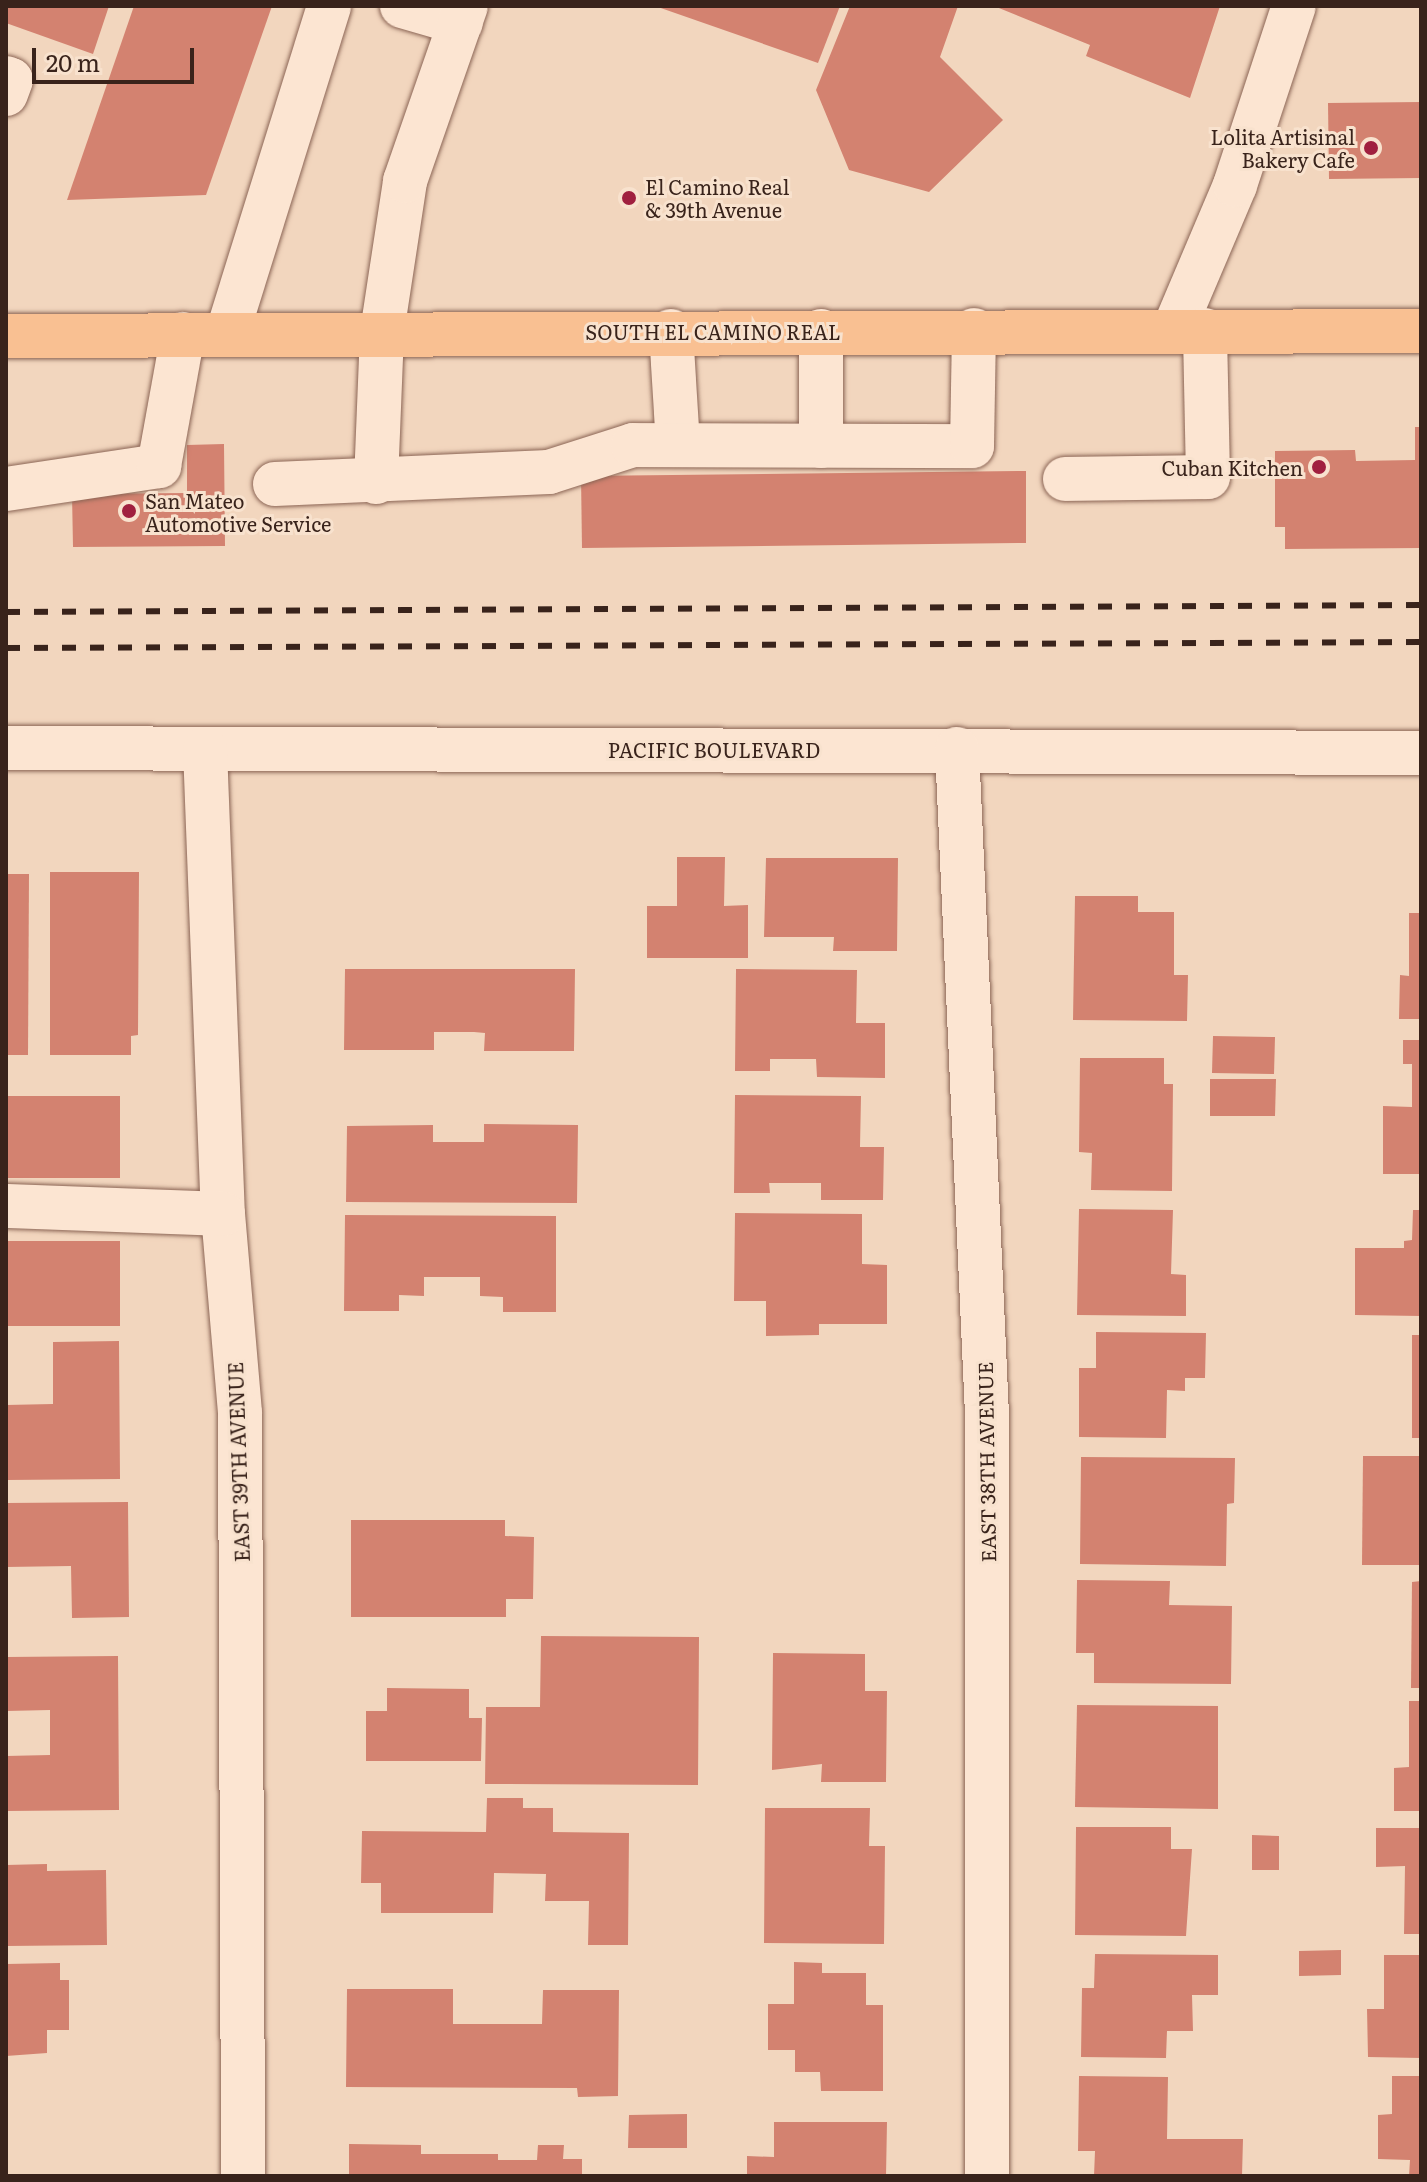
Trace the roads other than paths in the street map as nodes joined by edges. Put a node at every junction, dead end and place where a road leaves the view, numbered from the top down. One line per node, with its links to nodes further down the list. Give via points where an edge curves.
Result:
1 (329, 6): 14 (street)
2 (402, 6): 4 (street)
3 (1294, 6): 8 (street)
4 (464, 14): 12 (street, via 405,181)
5 (6, 78): 6 (street, via 11,80)
6 (6, 94)
7 (974, 330): 8 (main road, SOUTH EL CAMINO REAL); 10 (main road, SOUTH EL CAMINO REAL); 17 (street, via 972,446)
8 (1190, 330): 11 (main road, SOUTH EL CAMINO REAL); 18 (street, via 1208,477)
9 (671, 331): 10 (main road, SOUTH EL CAMINO REAL); 12 (main road, SOUTH EL CAMINO REAL); 16 (street)
10 (821, 331): 17 (street)
11 (1421, 331)
12 (382, 332): 14 (main road, SOUTH EL CAMINO REAL); 19 (street)
13 (183, 334): 14 (main road, SOUTH EL CAMINO REAL); 15 (main road, SOUTH EL CAMINO REAL); 21 (street, via 159,466)
14 (227, 334)
15 (6, 336)
16 (678, 445): 17 (street); 19 (street, via 633,445 549,472)
17 (821, 446)
18 (1065, 479)
19 (376, 482): 20 (street)
20 (275, 484)
21 (6, 489)
22 (6, 748): 23 (street, PACIFIC BOULEVARD)
23 (205, 749): 24 (street, PACIFIC BOULEVARD); 27 (street, EAST 39TH AVENUE)
24 (957, 749): 25 (street, PACIFIC BOULEVARD); 29 (street, EAST 38TH AVENUE, via 987,1414)
25 (1421, 753)
26 (6, 1206): 27 (street)
27 (223, 1214): 28 (street, EAST 39TH AVENUE, via 240,1413)
28 (243, 2176)
29 (987, 2176)

